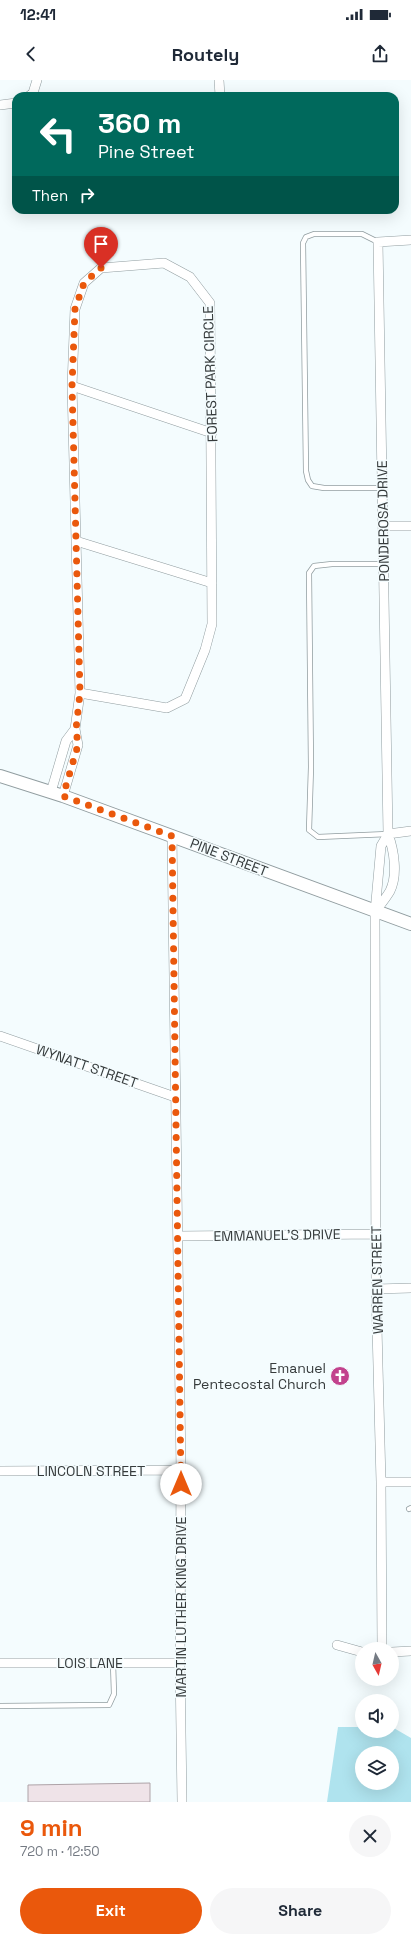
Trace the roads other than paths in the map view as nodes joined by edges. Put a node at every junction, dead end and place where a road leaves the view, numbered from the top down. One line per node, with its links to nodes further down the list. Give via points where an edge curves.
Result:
1 (37, 80): 3 (street)
2 (219, 80): 4 (street)
3 (33, 92)
4 (220, 92)
5 (12, 104): 6 (street)
6 (0, 105)
7 (411, 240): 8 (street)
8 (378, 242): 11 (street, PONDEROSA DRIVE); 11 (lane, via 362,234 314,234 306,237 303,243 306,471 312,486)
9 (72, 386): 10 (street); 10 (street, FOREST PARK CIRCLE, via 75,309 84,283 101,268 164,263 190,276 210,303); 14 (street, FOREST PARK CIRCLE)
10 (212, 433): 16 (street, FOREST PARK CIRCLE)
11 (383, 488): 12 (street, PONDEROSA DRIVE)
12 (384, 526): 13 (street); 15 (street, PONDEROSA DRIVE)
13 (411, 526)
14 (76, 541): 16 (street); 17 (street, FOREST PARK CIRCLE)
15 (384, 564): 23 (street, PONDEROSA DRIVE); 23 (lane, via 320,565 314,566 308,573 311,767 309,830 318,837)
16 (212, 583): 17 (street, FOREST PARK CIRCLE, via 212,624 205,650 185,699 167,708)
17 (80, 693): 18 (street, FOREST PARK CIRCLE)
18 (76, 729): 20 (street, FOREST PARK CIRCLE, via 66,741); 21 (street, FOREST PARK CIRCLE, via 78,745)
19 (0, 776): 20 (street, PINE STREET)
20 (51, 792): 21 (street, PINE STREET)
21 (63, 796): 24 (street, PINE STREET)
22 (411, 831): 23 (street)
23 (388, 834): 25 (street, PONDEROSA DRIVE, via 381,846); 25 (street, PONDEROSA DRIVE, via 394,850 395,864 391,890)
24 (172, 836): 25 (street, PINE STREET); 28 (street, MARTIN LUTHER KING DRIVE)
25 (375, 912): 26 (street, PINE STREET); 29 (street, WARREN STREET)
26 (411, 924)
27 (0, 1036): 28 (street, WYNATT STREET)
28 (175, 1097): 30 (street, MARTIN LUTHER KING DRIVE)
29 (376, 1234): 30 (street, EMMANUEL'S DRIVE); 32 (street, WARREN STREET)
30 (178, 1236): 33 (street, MARTIN LUTHER KING DRIVE)
31 (411, 1288): 32 (street)
32 (376, 1289): 35 (street, WARREN STREET)
33 (182, 1470): 34 (street, LINCOLN STREET); 44 (street, MARTIN LUTHER KING DRIVE)
34 (0, 1471)
35 (381, 1482): 36 (street); 37 (street, WARREN STREET)
36 (411, 1482)
37 (382, 1642)
38 (337, 1645): 39 (street)
39 (355, 1650)
40 (411, 1651): 41 (street)
41 (399, 1652)
42 (0, 1663): 43 (street, LOIS LANE)
43 (113, 1663): 44 (street, LOIS LANE); 45 (lane, via 114,1694 109,1705)
44 (180, 1663): 46 (street, MARTIN LUTHER KING DRIVE)
45 (0, 1706)
46 (182, 1802)

